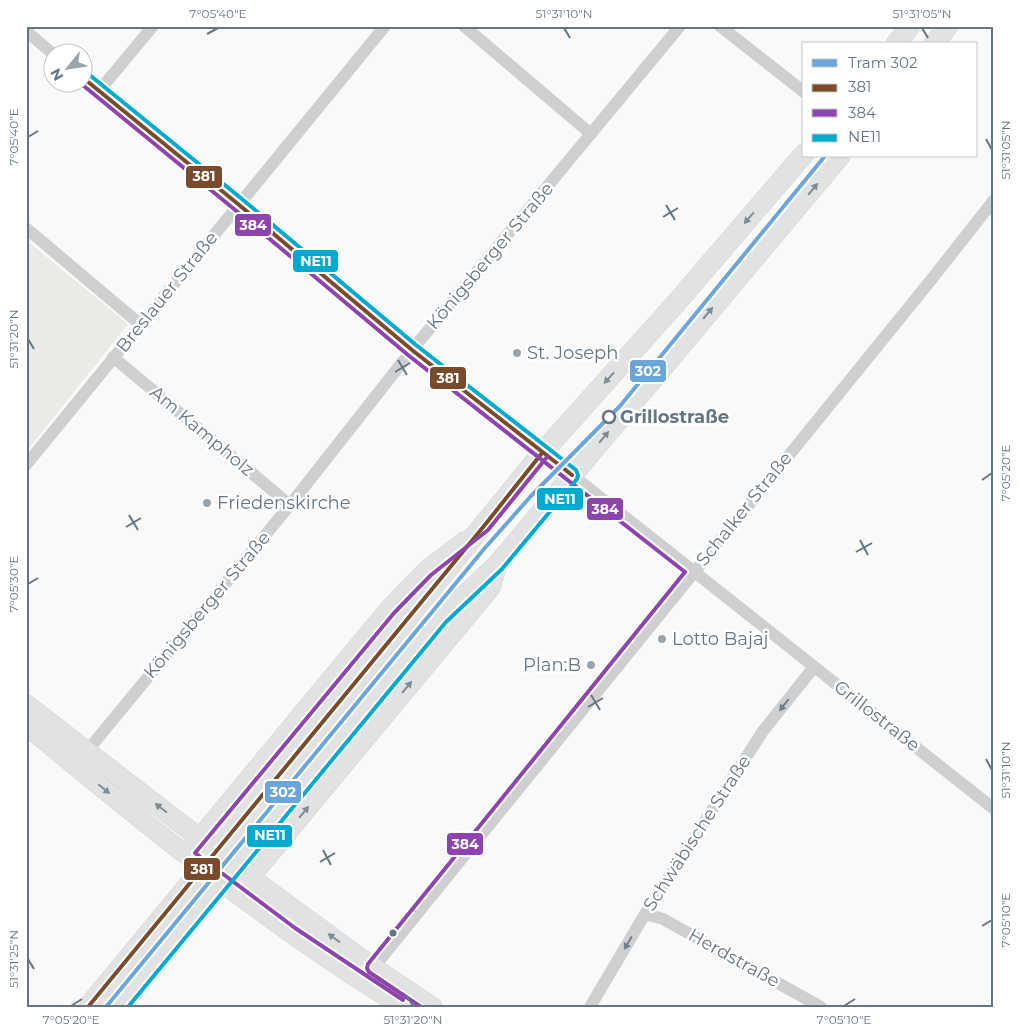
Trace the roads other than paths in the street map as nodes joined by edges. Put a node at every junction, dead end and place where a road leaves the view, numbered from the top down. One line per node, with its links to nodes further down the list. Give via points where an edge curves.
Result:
1 (153, 26): 14 (street)
2 (385, 26): 19 (street, Breslauer Straße)
3 (464, 26): 15 (street)
4 (680, 26): 15 (street, Königsberger Straße)
5 (720, 26): 13 (street)
6 (910, 26): 9 (main road)
7 (948, 26): 10 (main road)
8 (26, 31): 11 (street)
9 (898, 42)
10 (936, 42)
11 (42, 45)
12 (92, 86): 14 (street, Grillostraße)
13 (802, 90)
14 (99, 91): 19 (street, Grillostraße)
15 (591, 134): 22 (street, Königsberger Straße)
16 (802, 156): 24 (main road, one-way to 24)
17 (838, 158): 26 (main road, one-way to 17)
18 (994, 200): 30 (street, Schalker Straße)
19 (238, 204): 21 (street, Breslauer Straße); 22 (street, Grillostraße)
20 (26, 228): 21 (street)
21 (141, 325): 23 (street, Breslauer Straße)
22 (412, 350): 24 (street, Grillostraße); 27 (street, Königsberger Straße)
23 (113, 357): 25 (street, Breslauer Straße); 27 (street, Am Kampholz)
24 (542, 453): 26 (street, Grillostraße); 28 (main road)
25 (26, 465)
26 (572, 475): 29 (main road); 30 (street, Grillostraße)
27 (290, 505): 34 (street, Königsberger Straße)
28 (484, 526): 36 (street, via 427,570 389,609); 43 (main road, bridge)
29 (497, 565): 38 (street, one-way to 29, via 491,586); 44 (main road, bridge, via 441,618)
30 (694, 571): 31 (street, Grillostraße); 41 (street, Schalker Straße)
31 (814, 667): 35 (street, Grillostraße); 40 (street, Schwäbische Straße, one-way to 40, via 763,731)
32 (26, 704): 34 (street)
33 (26, 725): 34 (street)
34 (81, 759): 36 (street, one-way to 34); 37 (street, one-way to 37)
35 (994, 809)
36 (200, 838): 37 (street); 38 (street)
37 (186, 854): 39 (street)
38 (250, 877): 39 (street); 41 (street, one-way to 38)
39 (238, 894): 42 (street)
40 (645, 914): 47 (street, Schwäbische Straße, one-way to 47); 48 (street, Herdstraße, via 663,920)
41 (373, 967): 42 (street, Schalker Straße); 46 (street)
42 (362, 982): 45 (street)
43 (88, 1007)
44 (120, 1007)
45 (403, 1007)
46 (433, 1007)
47 (590, 1007)
48 (821, 1007)

